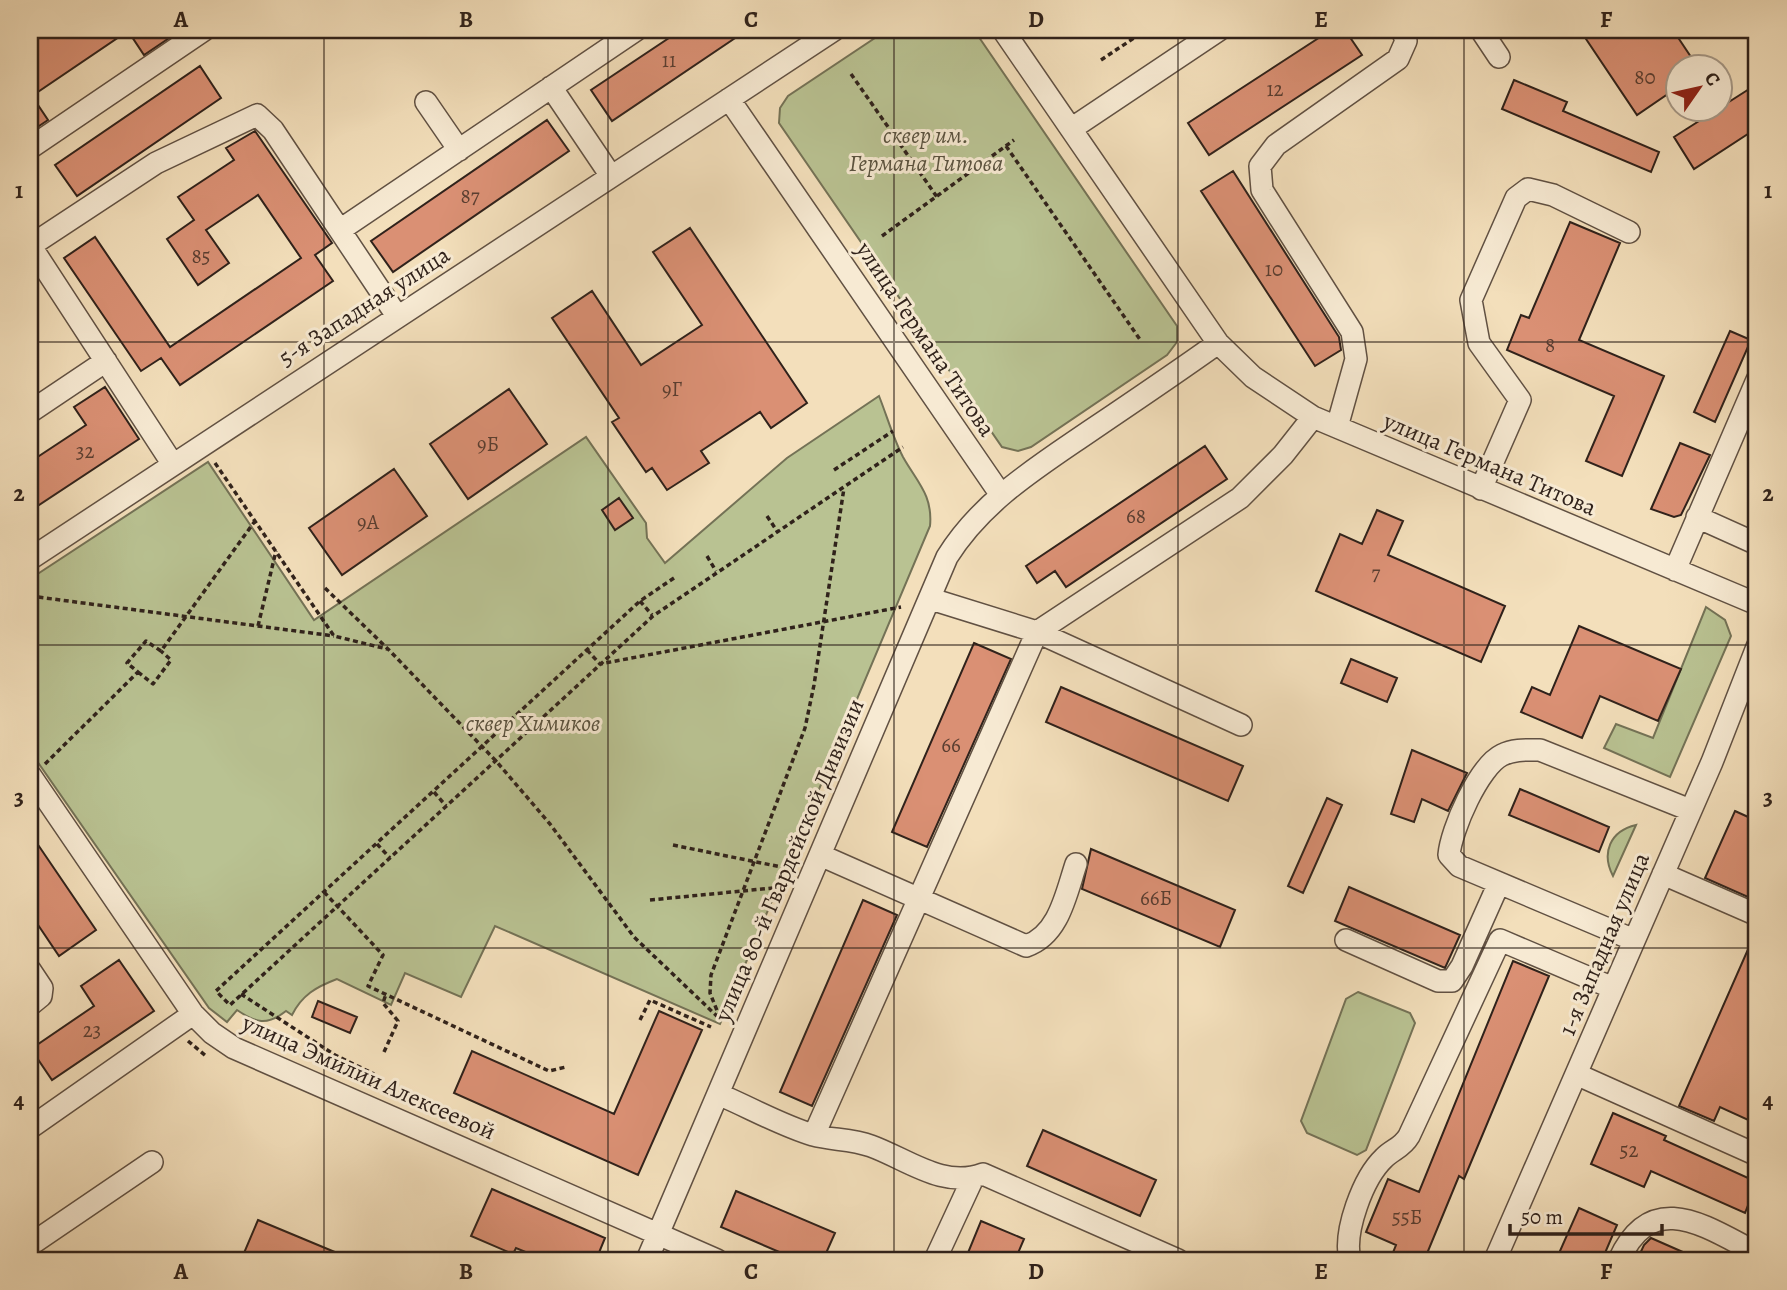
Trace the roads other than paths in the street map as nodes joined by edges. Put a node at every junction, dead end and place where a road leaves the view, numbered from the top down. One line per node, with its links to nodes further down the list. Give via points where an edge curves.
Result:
1 (204, 30): 13 (street)
2 (636, 30): 9 (street)
3 (834, 30): 10 (street)
4 (1003, 30): 12 (street, улица Германа Титова)
5 (1219, 30): 12 (street)
6 (1402, 30): 25 (street, via 1406,41 1398,59 1276,145 1261,166 1262,190 1352,332 1356,359)
7 (1481, 30): 8 (street)
8 (1499, 57)
9 (551, 87): 14 (street); 15 (street)
10 (729, 99): 15 (street, 5-я Западная улица); 28 (street, улица Германа Титова)
11 (426, 102): 14 (street)
12 (1071, 129): 20 (street, улица Германа Титова)
13 (30, 148)
14 (459, 150): 16 (street)
15 (611, 176): 19 (street, 5-я Западная улица)
16 (340, 230): 18 (street, via 273,130 257,115 156,163); 19 (street)
17 (1629, 232): 27 (street, via 1553,195 1528,189 1516,198 1471,300 1479,344 1520,400)
18 (30, 245): 21 (street)
19 (397, 316): 26 (street, 5-я Западная улица)
20 (1218, 343): 24 (street, улица Германа Титова, via 1253,377); 28 (street)
21 (106, 361): 23 (street); 26 (street)
22 (1757, 380): 29 (street)
23 (30, 412)
24 (1313, 417): 25 (street, улица Германа Титова); 35 (street, via 1240,498)
25 (1337, 427): 27 (street, улица Германа Титова)
26 (172, 463): 31 (street, 5-я Западная улица)
27 (1481, 489): 32 (street, улица Германа Титова)
28 (1001, 495): 33 (street, улица 80-й Гвардейской Дивизии, via 963,531)
29 (1696, 517): 30 (street); 32 (street)
30 (1757, 544)
31 (30, 559)
32 (1675, 570): 34 (street, улица Германа Титова)
33 (931, 599): 35 (street); 40 (street, улица 80-й Гвардейской Дивизии)
34 (1757, 604)
35 (1037, 632): 37 (street); 44 (street)
36 (1757, 647): 39 (street, 1-я Западная улица)
37 (1241, 725)
38 (36, 772): 51 (street, улица Эмилии Алексеевой)
39 (1690, 810): 42 (street, 1-я Западная улица); 43 (street, via 1540,750 1500,755 1483,772 1450,839 1449,855 1459,866)
40 (820, 855): 44 (street); 53 (street, улица 80-й Гвардейской Дивизии)
41 (1076, 864): 44 (street, via 1051,927 1040,942 1026,946)
42 (1663, 874): 45 (street); 47 (street, 1-я Западная улица)
43 (1499, 883): 46 (street, via 1452,981 1438,981); 47 (street)
44 (919, 899): 55 (street)
45 (1757, 915)
46 (1346, 940)
47 (1634, 940): 49 (street, 1-я Западная улица)
48 (30, 970): 50 (street, via 42,988 41,996)
49 (1613, 988): 52 (street, 1-я Западная улица); 66 (street, via 1500,940 1409,1136 1375,1168 1348,1228)
50 (30, 1005)
51 (193, 1014): 54 (street); 59 (street, улица Эмилии Алексеевой, via 234,1048)
52 (1576, 1074): 56 (street); 67 (street, 1-я Западная улица)
53 (718, 1094): 55 (street); 59 (street, улица 80-й Гвардейской Дивизии)
54 (30, 1128)
55 (814, 1135): 58 (street, via 871,1146 936,1176)
56 (1757, 1155)
57 (152, 1162): 60 (street)
58 (973, 1178): 64 (street); 65 (street, via 983,1174)
59 (658, 1234): 62 (street, улица 80-й Гвардейской Дивизии); 63 (street, улица Эмилии Алексеевой)
60 (30, 1245)
61 (1757, 1253): 68 (street, via 1705,1226 1672,1216 1653,1220)
62 (647, 1260)
63 (717, 1260)
64 (935, 1260)
65 (1178, 1260)
66 (1350, 1260)
67 (1496, 1260)
68 (1619, 1260)

